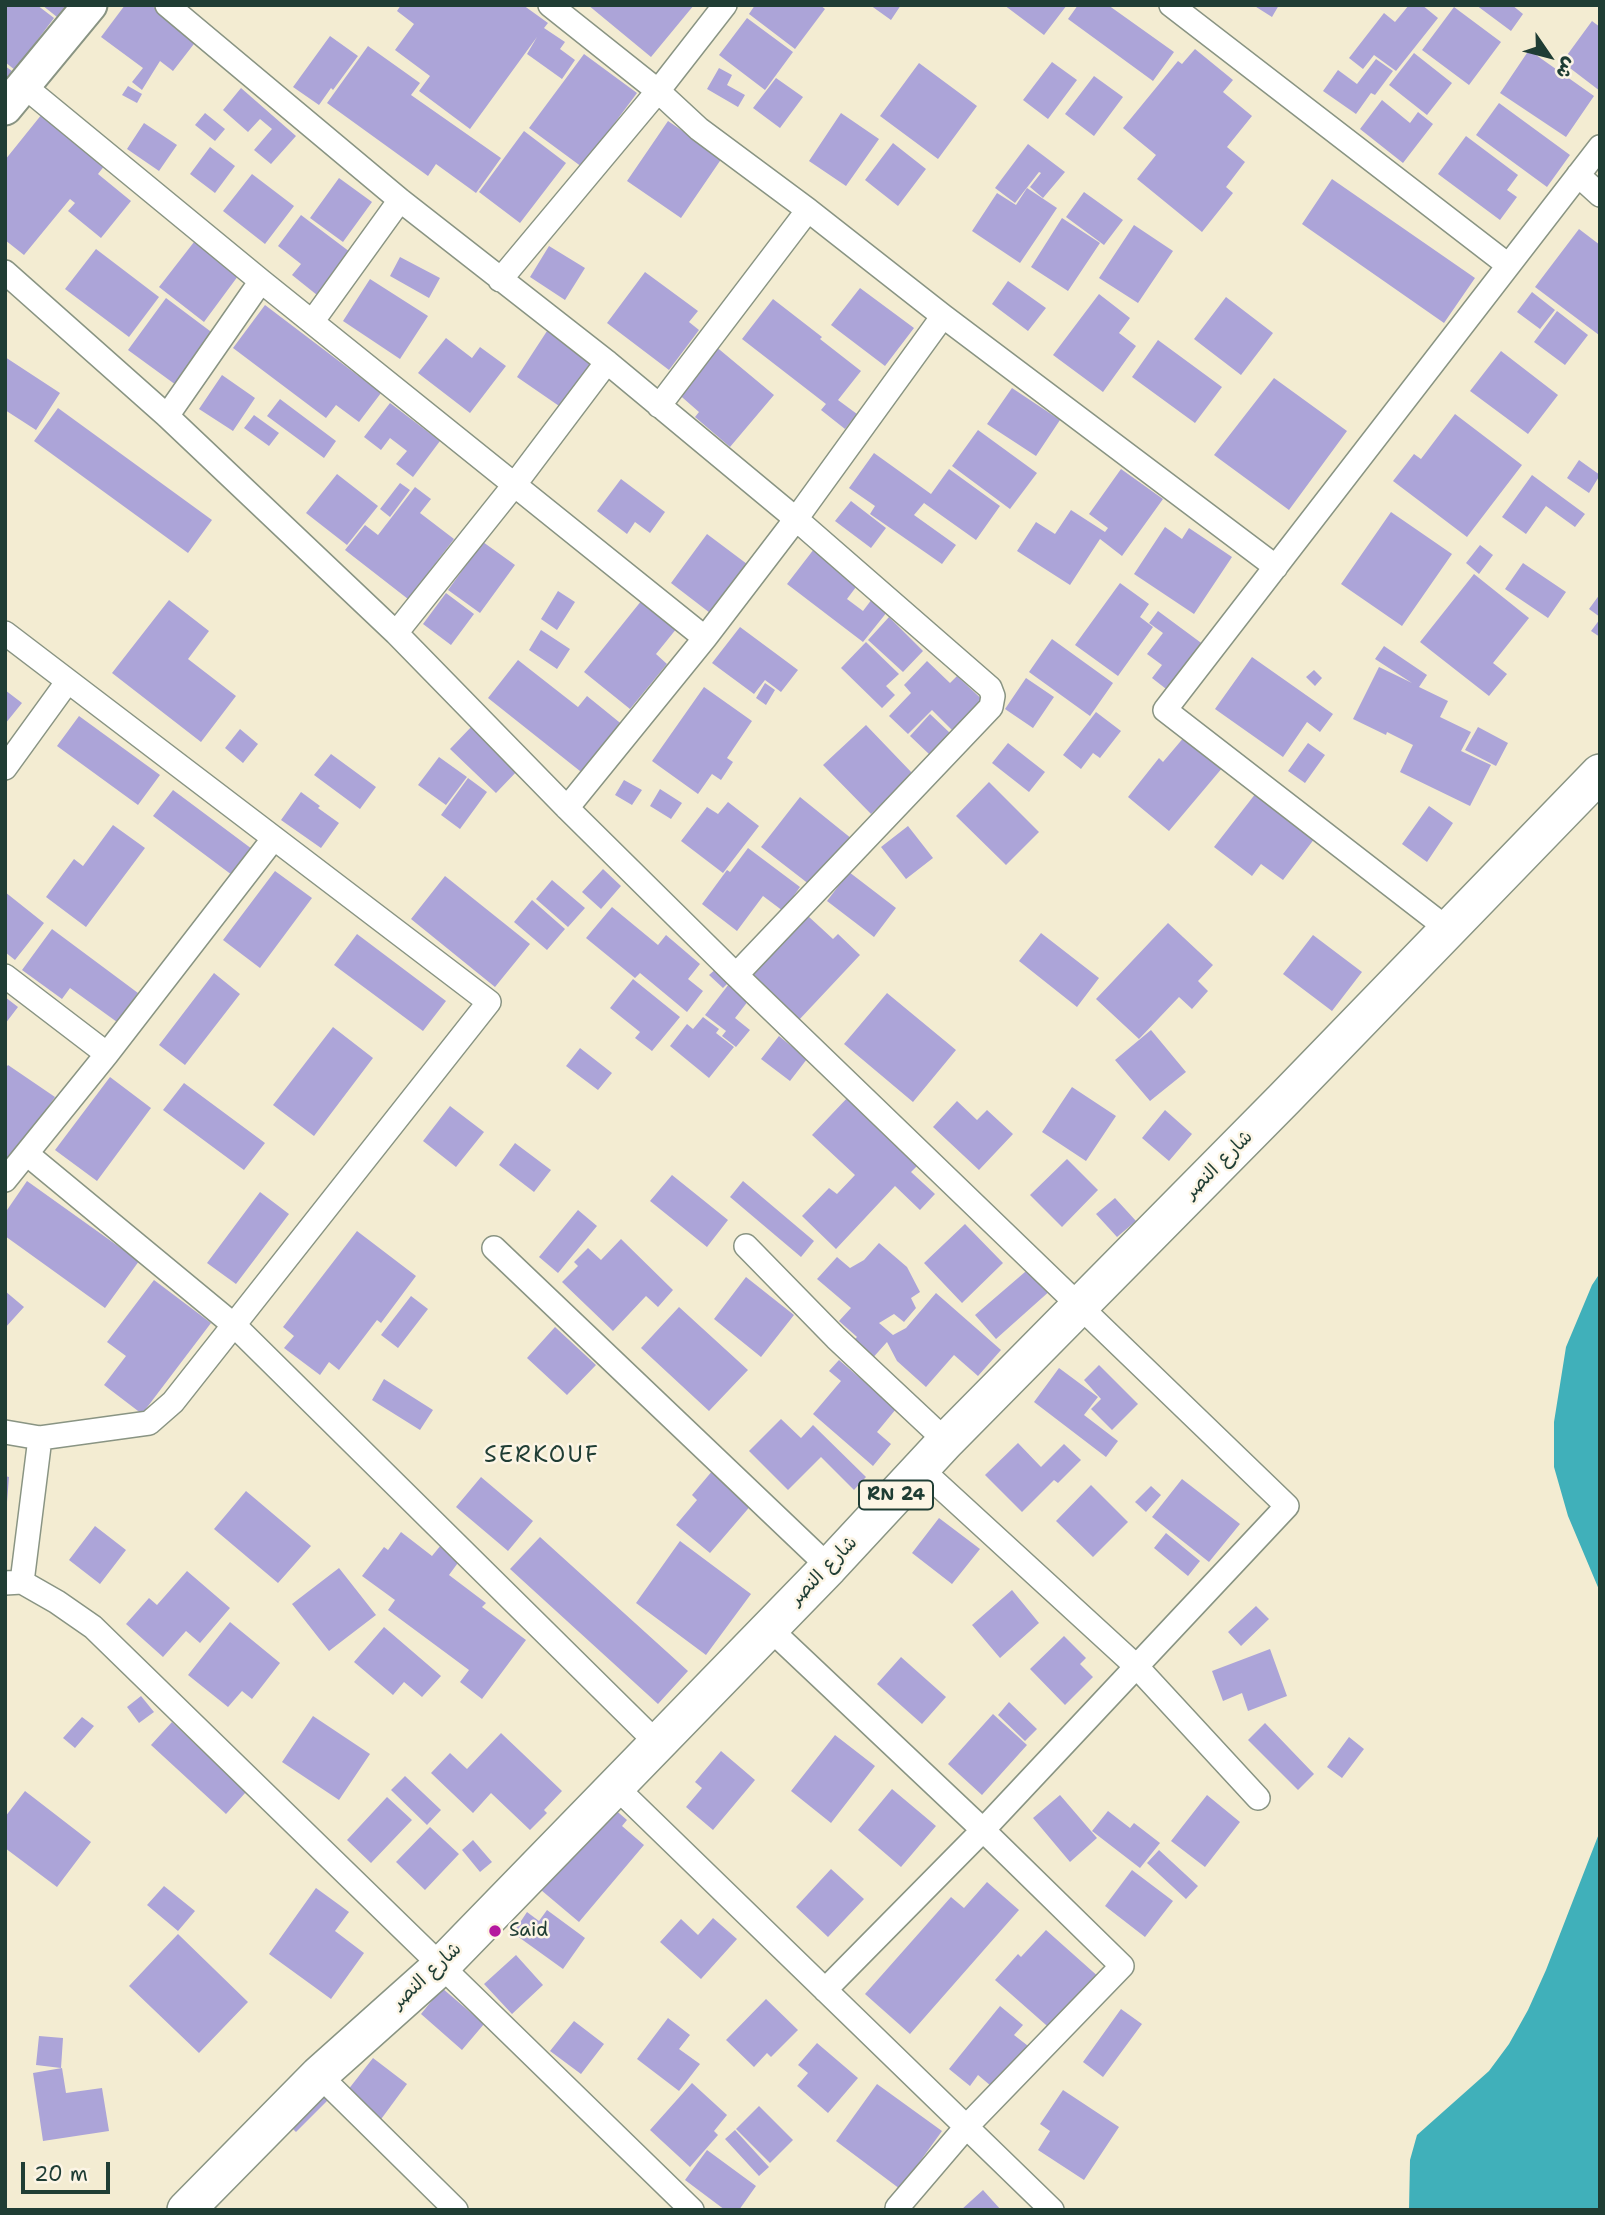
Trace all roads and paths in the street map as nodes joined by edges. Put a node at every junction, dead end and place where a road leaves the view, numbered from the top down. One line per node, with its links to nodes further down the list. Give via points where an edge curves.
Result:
1 (90, 5): 7 (main road)
2 (167, 5): 11 (street)
3 (550, 5): 6 (street)
4 (725, 5): 6 (street)
5 (1171, 5): 13 (street)
6 (658, 91): 12 (street, via 699,129); 15 (street)
7 (15, 97): 16 (street)
8 (1600, 147): 9 (street)
9 (1578, 175): 10 (street); 13 (street)
10 (1600, 195)
11 (400, 200): 15 (street); 18 (street)
12 (808, 210): 17 (street); 20 (street)
13 (1508, 265): 24 (street)
14 (5, 272): 21 (street)
15 (500, 280): 19 (street)
16 (261, 281): 18 (street); 21 (street)
17 (943, 316): 23 (street); 24 (street)
18 (312, 321): 22 (street)
19 (607, 362): 20 (street); 22 (street)
20 (659, 406): 23 (street)
21 (167, 416): 26 (street)
22 (515, 484): 26 (street); 27 (street)
23 (796, 519): 27 (street); 34 (street, via 990,688 993,696 991,707)
24 (1276, 566): 33 (street, via 1165,710)
25 (5, 633): 28 (street)
26 (396, 633): 31 (street)
27 (705, 638): 31 (street)
28 (68, 681): 29 (street); 32 (street)
29 (5, 768)
30 (1600, 773): 33 (main road, شارع النصر / RN 24)
31 (567, 808): 34 (street)
32 (274, 838): 36 (street); 42 (street, via 489,1002)
33 (1449, 930): 41 (main road, شارع النصر / RN 24)
34 (736, 975): 41 (street)
35 (5, 976): 36 (street)
36 (107, 1054): 37 (street)
37 (27, 1154): 38 (street); 42 (street)
38 (5, 1180)
39 (746, 1246): 45 (street)
40 (494, 1248): 47 (street)
41 (1079, 1306): 45 (main road, شارع النصر / RN 24); 50 (street, via 1287,1506)
42 (234, 1326): 44 (street, via 173,1402 149,1423); 51 (street)
43 (5, 1432): 44 (street)
44 (40, 1438): 48 (street)
45 (946, 1441): 46 (main road, شارع النصر / RN 24)
46 (921, 1469): 47 (main road, شارع النصر / RN 24); 50 (street)
47 (829, 1567): 49 (main road, شارع النصر / RN 24)
48 (14, 1583): 55 (street, via 57,1602 93,1628)
49 (768, 1628): 51 (main road, شارع النصر / RN 24); 54 (street)
50 (1137, 1667): 53 (street); 54 (street)
51 (656, 1742): 52 (main road, شارع النصر / RN 24)
52 (614, 1786): 55 (main road, شارع النصر / RN 24); 56 (street)
53 (1258, 1798)
54 (983, 1829): 56 (street); 58 (street, via 1122,1966)
55 (441, 1966): 57 (main road, شارع النصر / RN 24); 62 (street)
56 (825, 1990): 58 (street)
57 (319, 2075): 60 (main road, شارع النصر / RN 24); 61 (street)
58 (967, 2126): 59 (street); 63 (street)
59 (897, 2208)
60 (186, 2210)
61 (456, 2210)
62 (692, 2210)
63 (1052, 2210)

